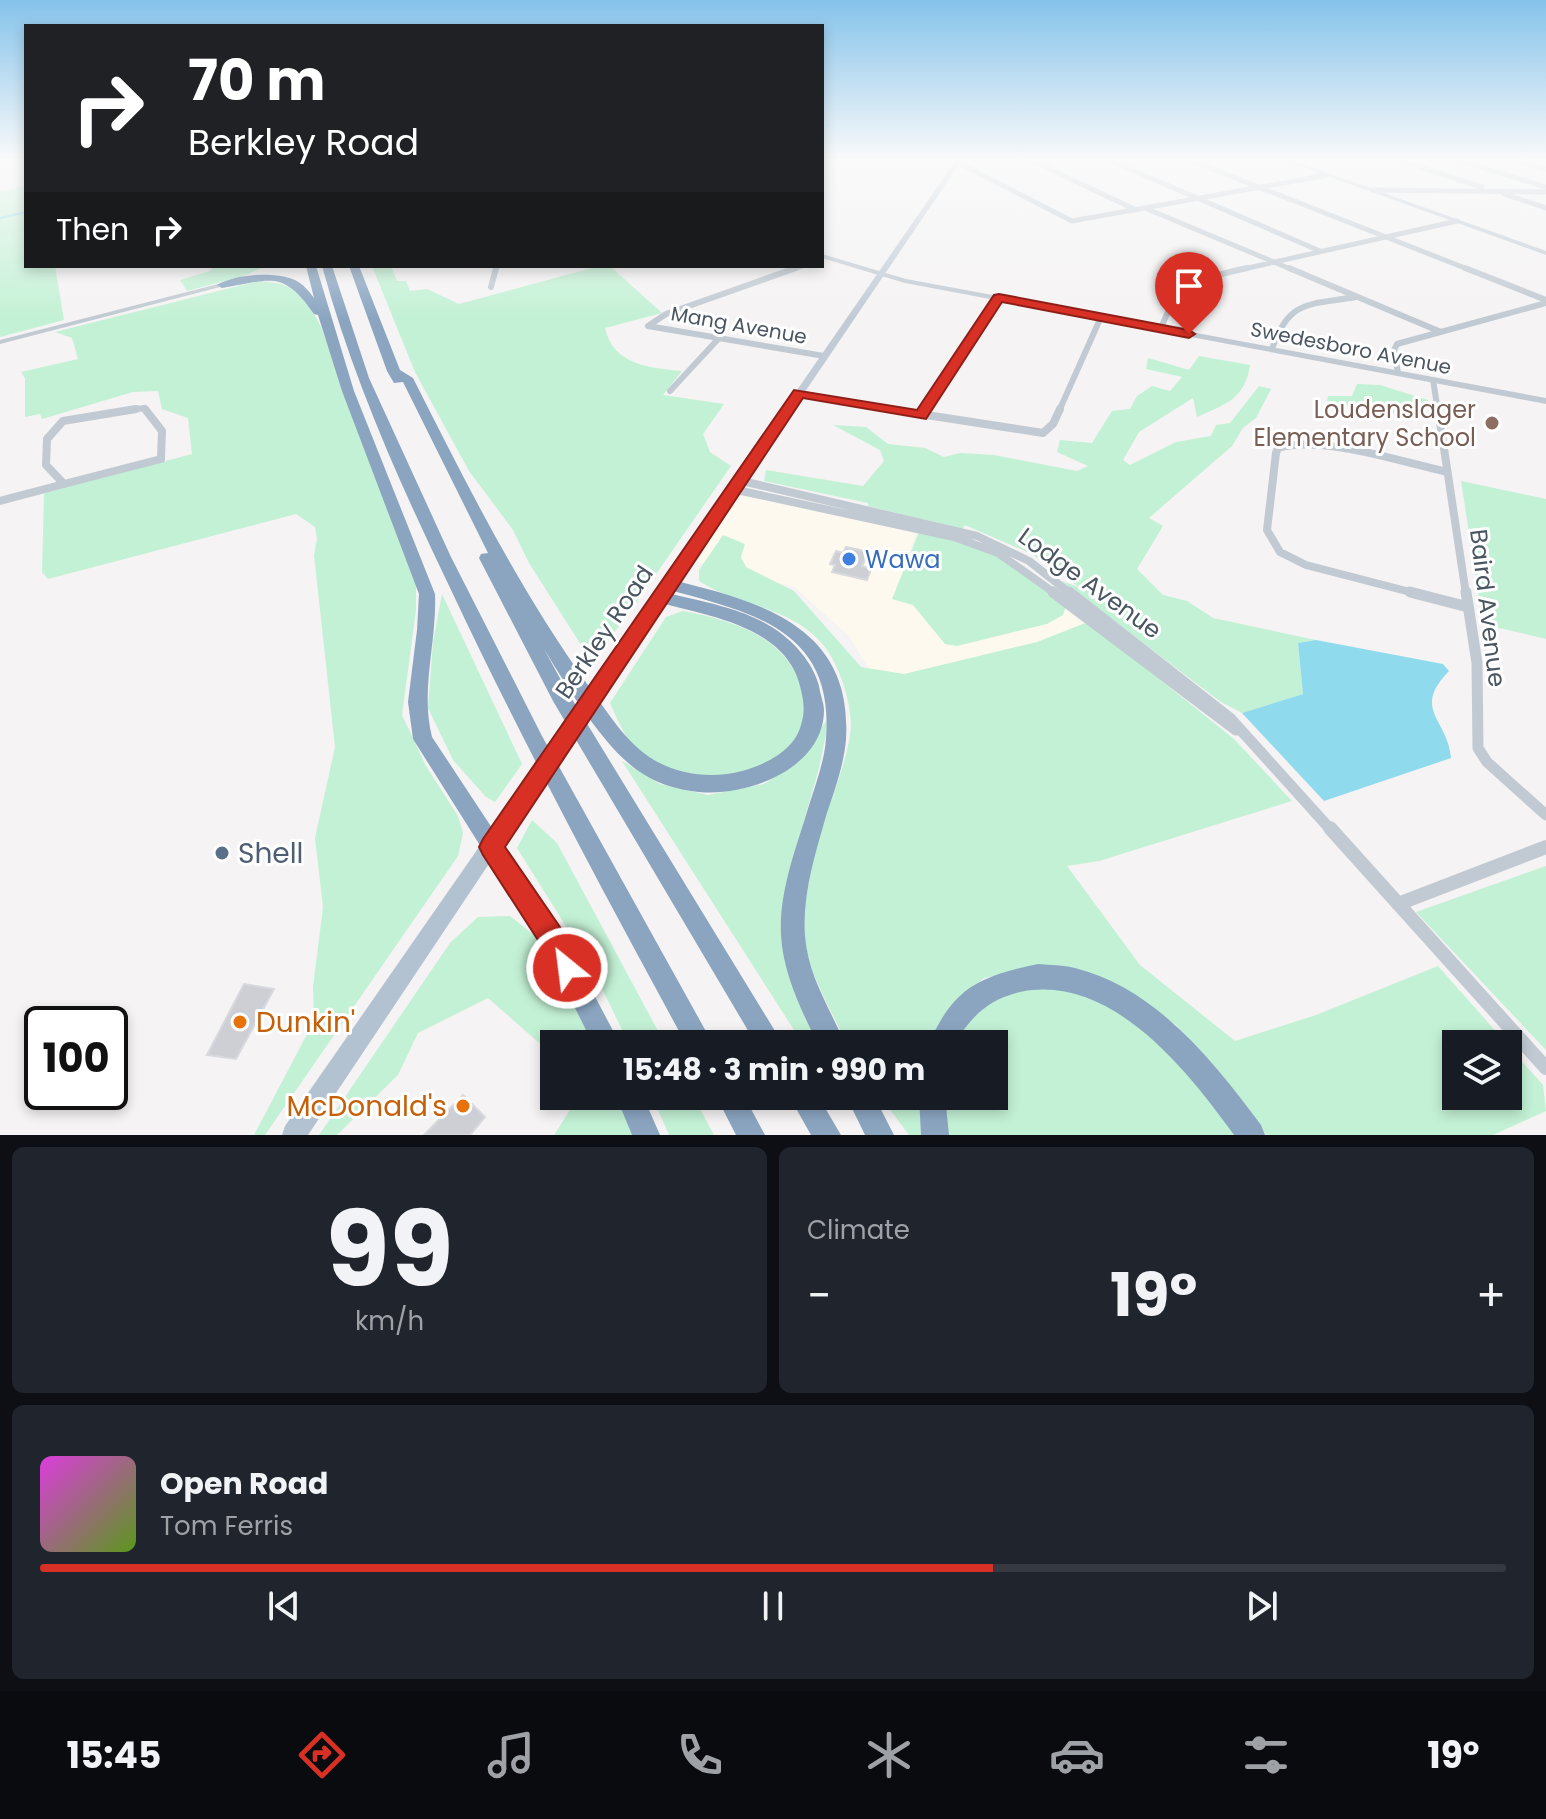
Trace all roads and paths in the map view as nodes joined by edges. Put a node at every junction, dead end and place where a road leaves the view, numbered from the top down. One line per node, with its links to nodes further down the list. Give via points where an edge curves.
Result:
1 (922, 213): 20 (main road, Berkley Road)
2 (1057, 213): 3 (street, via 1072,221)
3 (1119, 213)
4 (1157, 213): 13 (street)
5 (1233, 213): 10 (street)
6 (1325, 213): 9 (street)
7 (1435, 213): 8 (main road)
8 (1457, 221): 9 (street); 11 (main road)
9 (1386, 237): 10 (street); 25 (street)
10 (1320, 251): 13 (street)
11 (1546, 253)
12 (824, 258): 20 (street, Swedesboro Avenue)
13 (1273, 261): 23 (street); 28 (street, via 1191,284 1173,299)
14 (272, 268): 21 (highway)
15 (311, 268): 27 (highway)
16 (328, 268): 52 (highway, via 341,322 393,448 481,638)
17 (355, 268): 34 (highway)
18 (496, 268): 22 (street)
19 (796, 268): 30 (street, Mang Avenue, via 666,314 648,326)
20 (879, 275): 24 (street, Swedesboro Avenue); 33 (main road, Berkley Road)
21 (222, 285): 27 (highway, via 290,282); 31 (street)
22 (491, 287)
23 (1356, 297): 29 (street); 32 (street, via 1286,317)
24 (999, 298): 26 (street, Swedesboro Avenue); 40 (street)
25 (1546, 302): 29 (street)
26 (1101, 317): 28 (street, Swedesboro Avenue); 40 (street, via 1053,424 1043,433)
27 (324, 319): 48 (highway, via 357,421 427,594 416,719 423,739)
28 (1161, 329): 32 (street, Swedesboro Avenue)
29 (1441, 332): 35 (street, via 1397,344)
30 (720, 337): 33 (street, Mang Avenue); 37 (street)
31 (0, 342)
32 (1272, 349): 35 (street, Swedesboro Avenue)
33 (824, 356): 38 (main road, Berkley Road)
34 (393, 371): 45 (highway, via 407,378 534,622 619,740 644,765 677,782 740,783 773,770 797,751 813,723 812,690 796,658 748,622); 53 (highway, via 530,642)
35 (1398, 373): 36 (street, Swedesboro Avenue)
36 (1433, 380): 39 (street, Swedesboro Avenue); 41 (street, Baird Avenue)
37 (670, 391)
38 (799, 393): 40 (street); 42 (main road, Berkley Road)
39 (1546, 401)
40 (921, 415)
41 (1447, 472): 46 (street, Baird Avenue); 46 (street, via 1319,444 1285,445 1276,453 1267,530 1280,552 1306,565)
42 (735, 484): 45 (main road, Berkley Road); 50 (street, Lodge Avenue, via 954,537 998,553 1249,739)
43 (65, 485): 43 (street, via 161,459 162,431 144,408 63,421 47,439 46,465); 44 (street)
44 (0, 501)
45 (664, 591): 48 (main road, Berkley Road); 54 (highway, via 755,609 780,620 815,652 835,694 836,742 799,873 793,937 801,975)
46 (1468, 607): 47 (street, Baird Avenue, via 1478,673 1478,748)
47 (1546, 815)
48 (491, 847): 51 (highway, via 554,942); 62 (main road, Berkley Road)
49 (1546, 847): 50 (street)
50 (1398, 904): 56 (street, Lodge Avenue)
51 (600, 1030)
52 (692, 1030)
53 (761, 1030)
54 (826, 1030)
55 (948, 1030): 68 (highway, via 967,1004 1014,979 1038,976 1097,988 1136,1011 1182,1049)
56 (1546, 1068)
57 (635, 1110): 63 (highway)
58 (737, 1110): 64 (highway)
59 (811, 1110): 65 (highway)
60 (867, 1110): 66 (highway)
61 (933, 1110): 67 (highway)
62 (294, 1135)
63 (646, 1135)
64 (751, 1135)
65 (827, 1135)
66 (880, 1135)
67 (935, 1135)
68 (1251, 1135)

